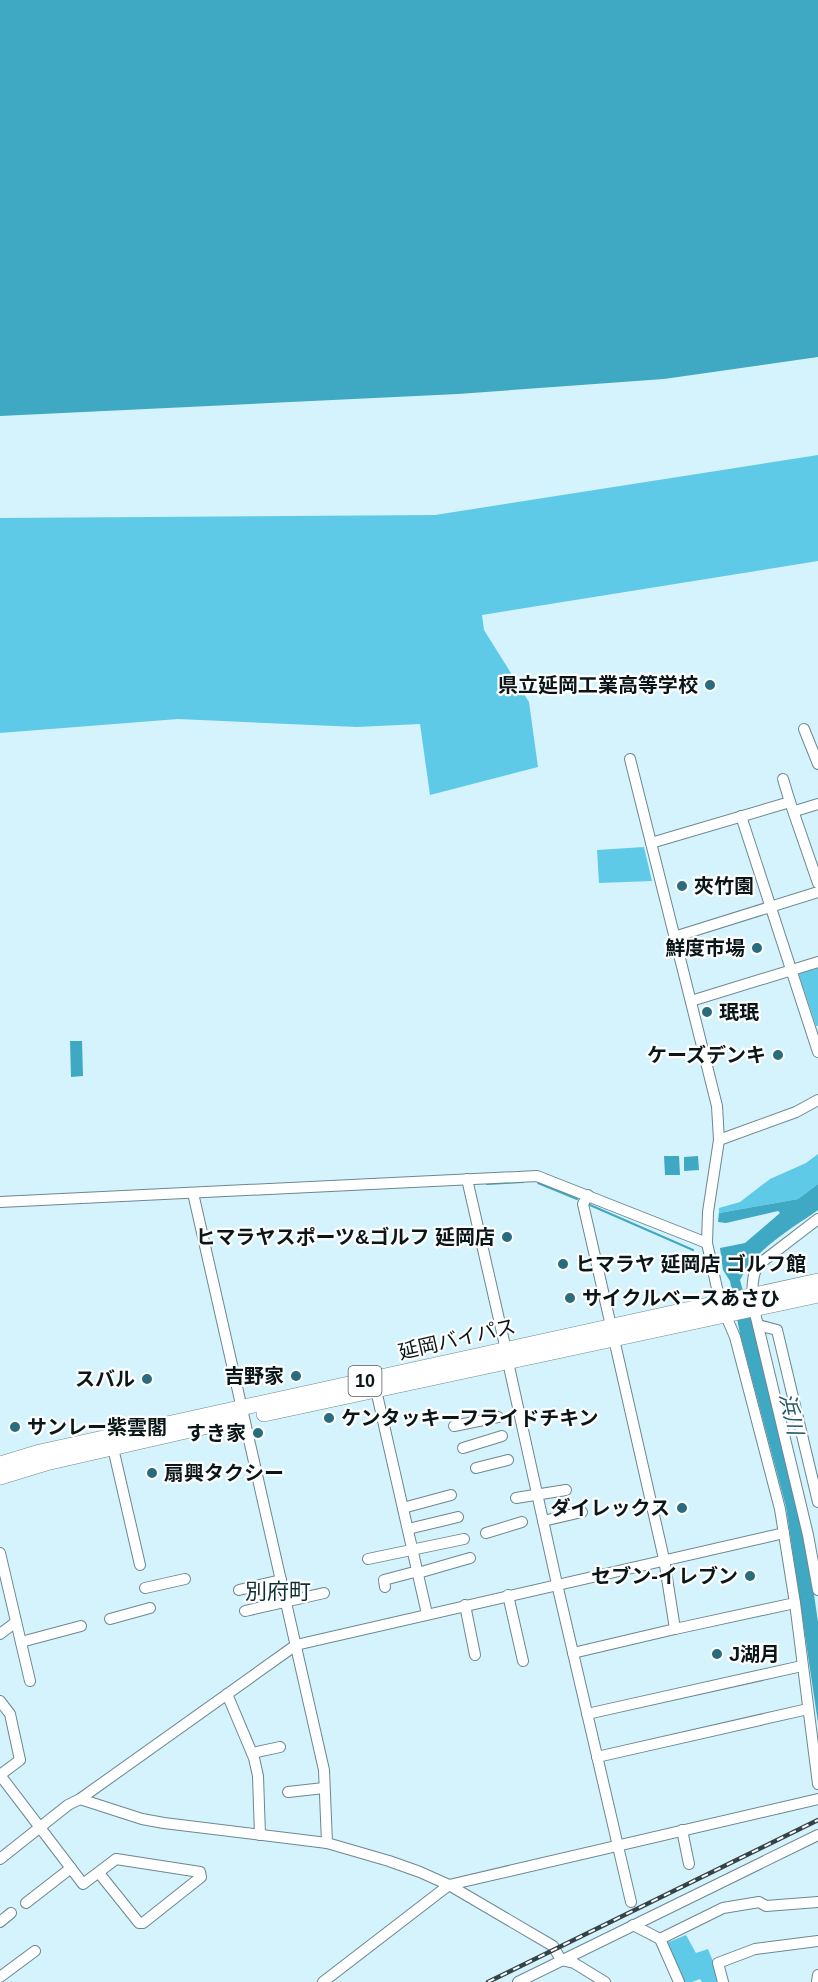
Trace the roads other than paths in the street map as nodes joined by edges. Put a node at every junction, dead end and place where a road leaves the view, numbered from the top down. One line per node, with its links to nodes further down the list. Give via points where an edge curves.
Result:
1 (804, 729): 3 (street)
2 (630, 759): 8 (street)
3 (818, 764)
4 (783, 779): 6 (street)
5 (818, 804): 6 (street)
6 (792, 807): 7 (street); 9 (street)
7 (741, 816): 8 (street); 11 (street)
8 (651, 843): 12 (street)
9 (818, 883)
10 (818, 892): 11 (street)
11 (770, 907): 12 (street); 14 (street)
12 (674, 938): 15 (street)
13 (818, 962): 14 (street)
14 (791, 970): 15 (street); 16 (street)
15 (691, 1001): 18 (street, via 717,1106)
16 (818, 1052)
17 (818, 1100): 18 (street)
18 (719, 1140): 24 (street)
19 (466, 1179): 20 (street); 21 (street, via 537,1176); 31 (street)
20 (193, 1192): 22 (street); 33 (street)
21 (588, 1194): 24 (street); 30 (street, via 583,1204)
22 (0, 1202)
23 (818, 1219): 27 (street, via 758,1265 753,1273)
24 (707, 1243): 28 (street)
25 (818, 1281): 27 (highway, 延岡バイパス / 10)
26 (818, 1295): 27 (highway, 延岡バイパス / 10)
27 (751, 1303): 28 (highway, 延岡バイパス / 10); 29 (street)
28 (728, 1308): 30 (highway, 延岡バイパス / 10); 56 (street)
29 (758, 1325): 39 (street, via 777,1330); 71 (street)
30 (612, 1333): 31 (highway, 延岡バイパス / 10); 62 (street)
31 (507, 1356): 32 (highway, 延岡バイパス / 10); 33 (highway, 延岡バイパス / 10); 46 (street)
32 (376, 1390): 33 (highway, 延岡バイパス / 10); 49 (street)
33 (243, 1413): 37 (highway, 延岡バイパス / 10); 41 (highway, 延岡バイパス / 10, via 40,1452); 66 (street)
34 (498, 1417): 35 (street)
35 (454, 1426)
36 (502, 1437): 38 (street)
37 (112, 1448): 43 (highway, 延岡バイパス / 10); 63 (street)
38 (463, 1448)
39 (813, 1458): 48 (street)
40 (508, 1460): 42 (street)
41 (0, 1464)
42 (476, 1468)
43 (0, 1477)
44 (566, 1490): 46 (street, via 553,1486)
45 (452, 1495): 49 (street)
46 (538, 1495): 47 (street); 52 (street)
47 (516, 1498)
48 (818, 1502)
49 (403, 1508): 54 (street)
50 (582, 1512): 52 (street)
51 (458, 1517): 54 (street)
52 (543, 1521): 67 (street)
53 (522, 1522): 55 (street)
54 (408, 1529): 58 (street)
55 (486, 1533)
56 (784, 1533): 62 (street); 75 (street)
57 (464, 1539): 58 (street)
58 (413, 1550): 61 (street); 64 (street)
59 (0, 1553): 81 (street)
60 (470, 1558): 64 (street)
61 (368, 1559)
62 (664, 1559): 67 (street); 83 (street)
63 (140, 1565)
64 (418, 1572): 68 (street, via 384,1580); 79 (street)
65 (185, 1579): 69 (street)
66 (281, 1580): 70 (street); 74 (street)
67 (557, 1584): 73 (street); 87 (street)
68 (385, 1587)
69 (145, 1588)
70 (239, 1590)
71 (818, 1590)
72 (324, 1593): 74 (street)
73 (508, 1595): 76 (street); 89 (street)
74 (286, 1602): 78 (street); 86 (street)
75 (795, 1603): 83 (street); 90 (street)
76 (465, 1605): 79 (street); 88 (street)
77 (150, 1608): 80 (street)
78 (245, 1611)
79 (427, 1614): 86 (street)
80 (110, 1619)
81 (16, 1622): 84 (street); 85 (street)
82 (81, 1626): 85 (street)
83 (675, 1629): 87 (street)
84 (0, 1634)
85 (21, 1642): 91 (street)
86 (296, 1645): 92 (street); 102 (street, via 324,1770)
87 (573, 1653): 95 (street)
88 (476, 1655)
89 (523, 1661)
90 (802, 1666): 94 (street); 95 (street)
91 (30, 1681)
92 (227, 1694): 98 (street); 104 (street)
93 (0, 1701): 100 (street, via 10,1714 20,1760)
94 (808, 1709): 96 (street); 99 (street)
95 (587, 1714): 99 (street)
96 (816, 1733): 101 (street)
97 (280, 1747): 98 (street)
98 (252, 1753): 108 (street, via 258,1776)
99 (597, 1757): 111 (street)
100 (0, 1775): 106 (street)
101 (818, 1784)
102 (324, 1788): 103 (street); 110 (street)
103 (288, 1792)
104 (80, 1799): 106 (street); 108 (street, via 142,1819)
105 (818, 1799): 107 (street)
106 (40, 1828): 112 (street); 114 (street)
107 (682, 1830): 111 (street); 113 (street)
108 (260, 1835): 110 (street)
109 (818, 1835): 122 (street)
110 (327, 1843): 116 (street)
111 (617, 1845): 116 (street); 117 (street)
112 (0, 1859)
113 (689, 1864)
114 (71, 1868): 115 (street, via 83,1884); 119 (street)
115 (99, 1872): 115 (street, via 116,1859 200,1872 201,1877 139,1923)
116 (449, 1885): 126 (street, via 553,1946); 129 (street)
117 (631, 1902)
118 (818, 1902): 123 (street, via 766,1906 759,1902 723,1908)
119 (26, 1903)
120 (11, 1913): 121 (street)
121 (0, 1922)
122 (633, 1925): 123 (street); 126 (street)
123 (660, 1939): 132 (street)
124 (818, 1941): 133 (street, via 756,1949 718,1963)
125 (35, 1951): 128 (street)
126 (561, 1960): 130 (street); 131 (street, via 574,1963)
127 (818, 1975): 134 (street)
128 (0, 1977)
129 (322, 1982)
130 (518, 1982)
131 (605, 1982)
132 (679, 1982)
133 (723, 1982)
134 (817, 1982)

